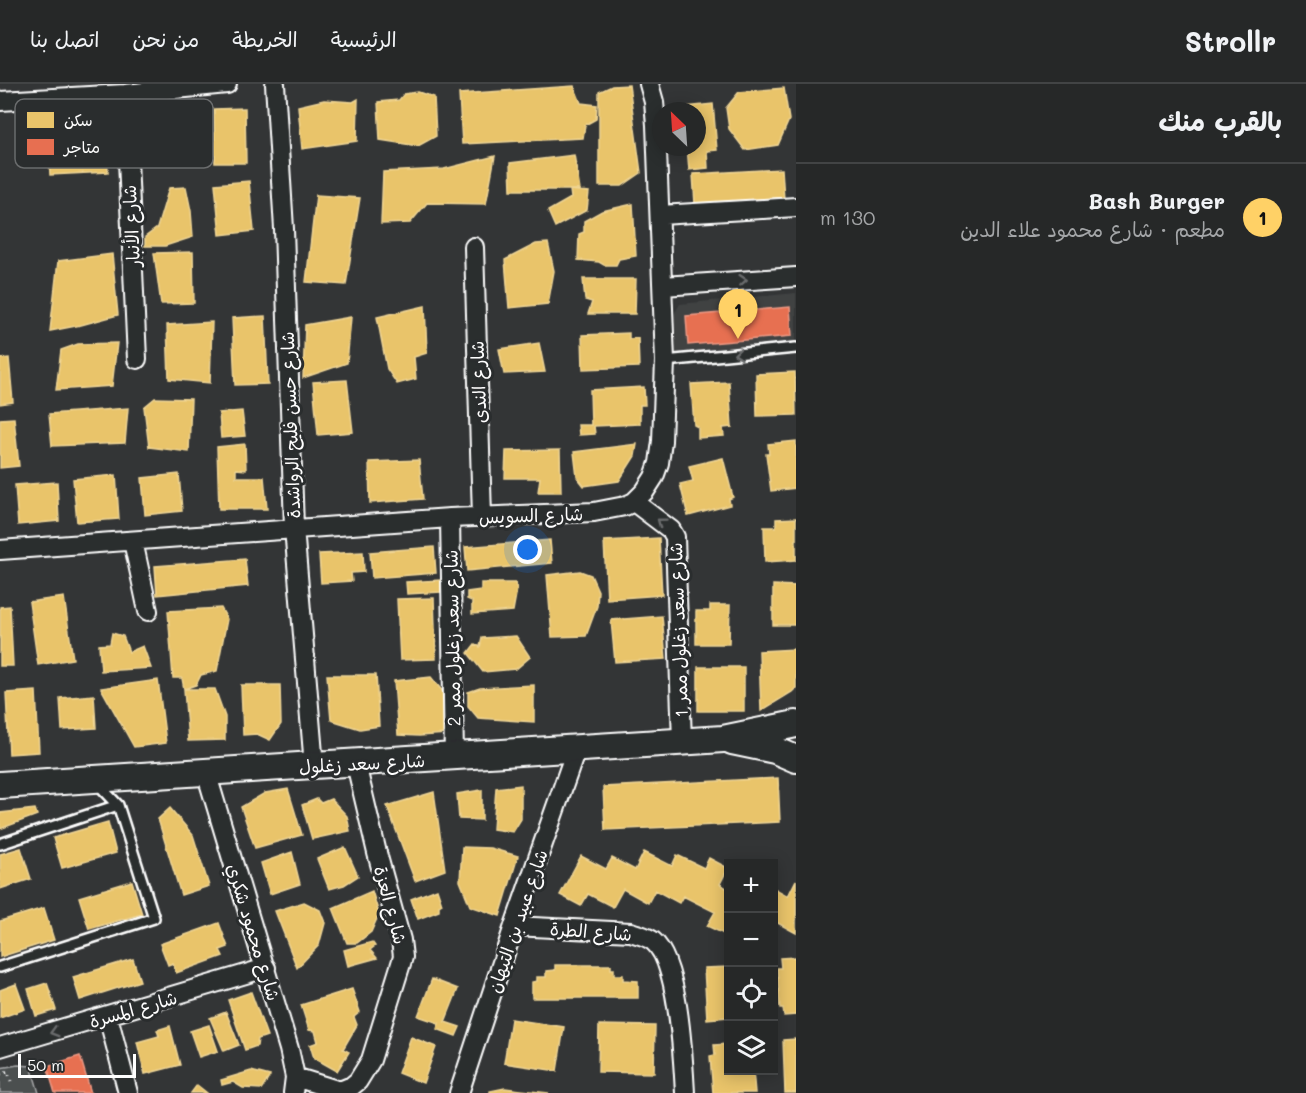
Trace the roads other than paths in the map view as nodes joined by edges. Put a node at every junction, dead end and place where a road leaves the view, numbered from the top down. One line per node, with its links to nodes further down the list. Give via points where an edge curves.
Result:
1 (226, 84): 4 (street)
2 (275, 84): 21 (street, شارع حسن فليح الرواشدة)
3 (649, 84): 11 (street, via 656,125)
4 (125, 94): 5 (street); 6 (street, شارع الأنبار)
5 (36, 99)
6 (125, 99)
7 (15, 100): 8 (street)
8 (0, 101)
9 (128, 168): 16 (street, شارع الأنبار)
10 (796, 207): 11 (street)
11 (660, 215): 14 (street)
12 (474, 247): 19 (street, شارع الندى)
13 (796, 277): 14 (street, one-way to 13)
14 (663, 286): 17 (street)
15 (796, 348): 17 (lane, one-way to 17)
16 (137, 358)
17 (665, 362): 18 (street, via 659,463 654,477)
18 (634, 502): 19 (street, شارع السويس, via 594,512); 27 (street, شارع سعد زغلول ممر 1, one-way to 18, via 675,537 661,521)
19 (482, 517): 20 (street, شارع السويس)
20 (450, 518): 21 (street, شارع السويس); 29 (street, شارع سعد زغلول ممر 2)
21 (294, 528): 22 (street, شارع السويس); 32 (street, شارع حسن فليح الرواشدة)
22 (134, 541): 23 (street, شارع السويس); 24 (street)
23 (0, 550)
24 (148, 611)
25 (796, 724): 26 (main road, شارع سعد زغلول)
26 (723, 740): 27 (main road, شارع سعد زغلول); 30 (main road, شارع سعد زغلول, via 775,750)
27 (682, 742): 28 (main road, شارع سعد زغلول)
28 (576, 750): 29 (main road, شارع سعد زغلول); 38 (street, شارع عبيد بن التيهان)
29 (454, 757): 31 (main road, شارع سعد زغلول)
30 (796, 759)
31 (356, 764): 32 (main road, شارع سعد زغلول); 43 (street, شارع العزة, via 403,957 364,1074 352,1086 339,1091)
32 (314, 766): 33 (main road, شارع سعد زغلول)
33 (206, 772): 34 (main road, شارع سعد زغلول); 40 (street, شارع محمود شكري)
34 (94, 779): 35 (main road, شارع سعد زغلول); 36 (lane)
35 (0, 785)
36 (118, 805): 37 (lane); 39 (lane, via 154,918)
37 (0, 844)
38 (514, 926): 45 (street, شارع عبيد بن التيهان); 46 (street, شارع الطرة, via 631,932 654,942 673,986)
39 (0, 967)
40 (266, 968): 41 (street, شارع المسرة); 43 (street, شارع محمود شكري, via 289,1049)
41 (108, 1016): 42 (street, شارع المسرة, one-way to 42); 44 (street)
42 (0, 1047)
43 (294, 1085)
44 (128, 1093)
45 (459, 1093)
46 (685, 1093)

